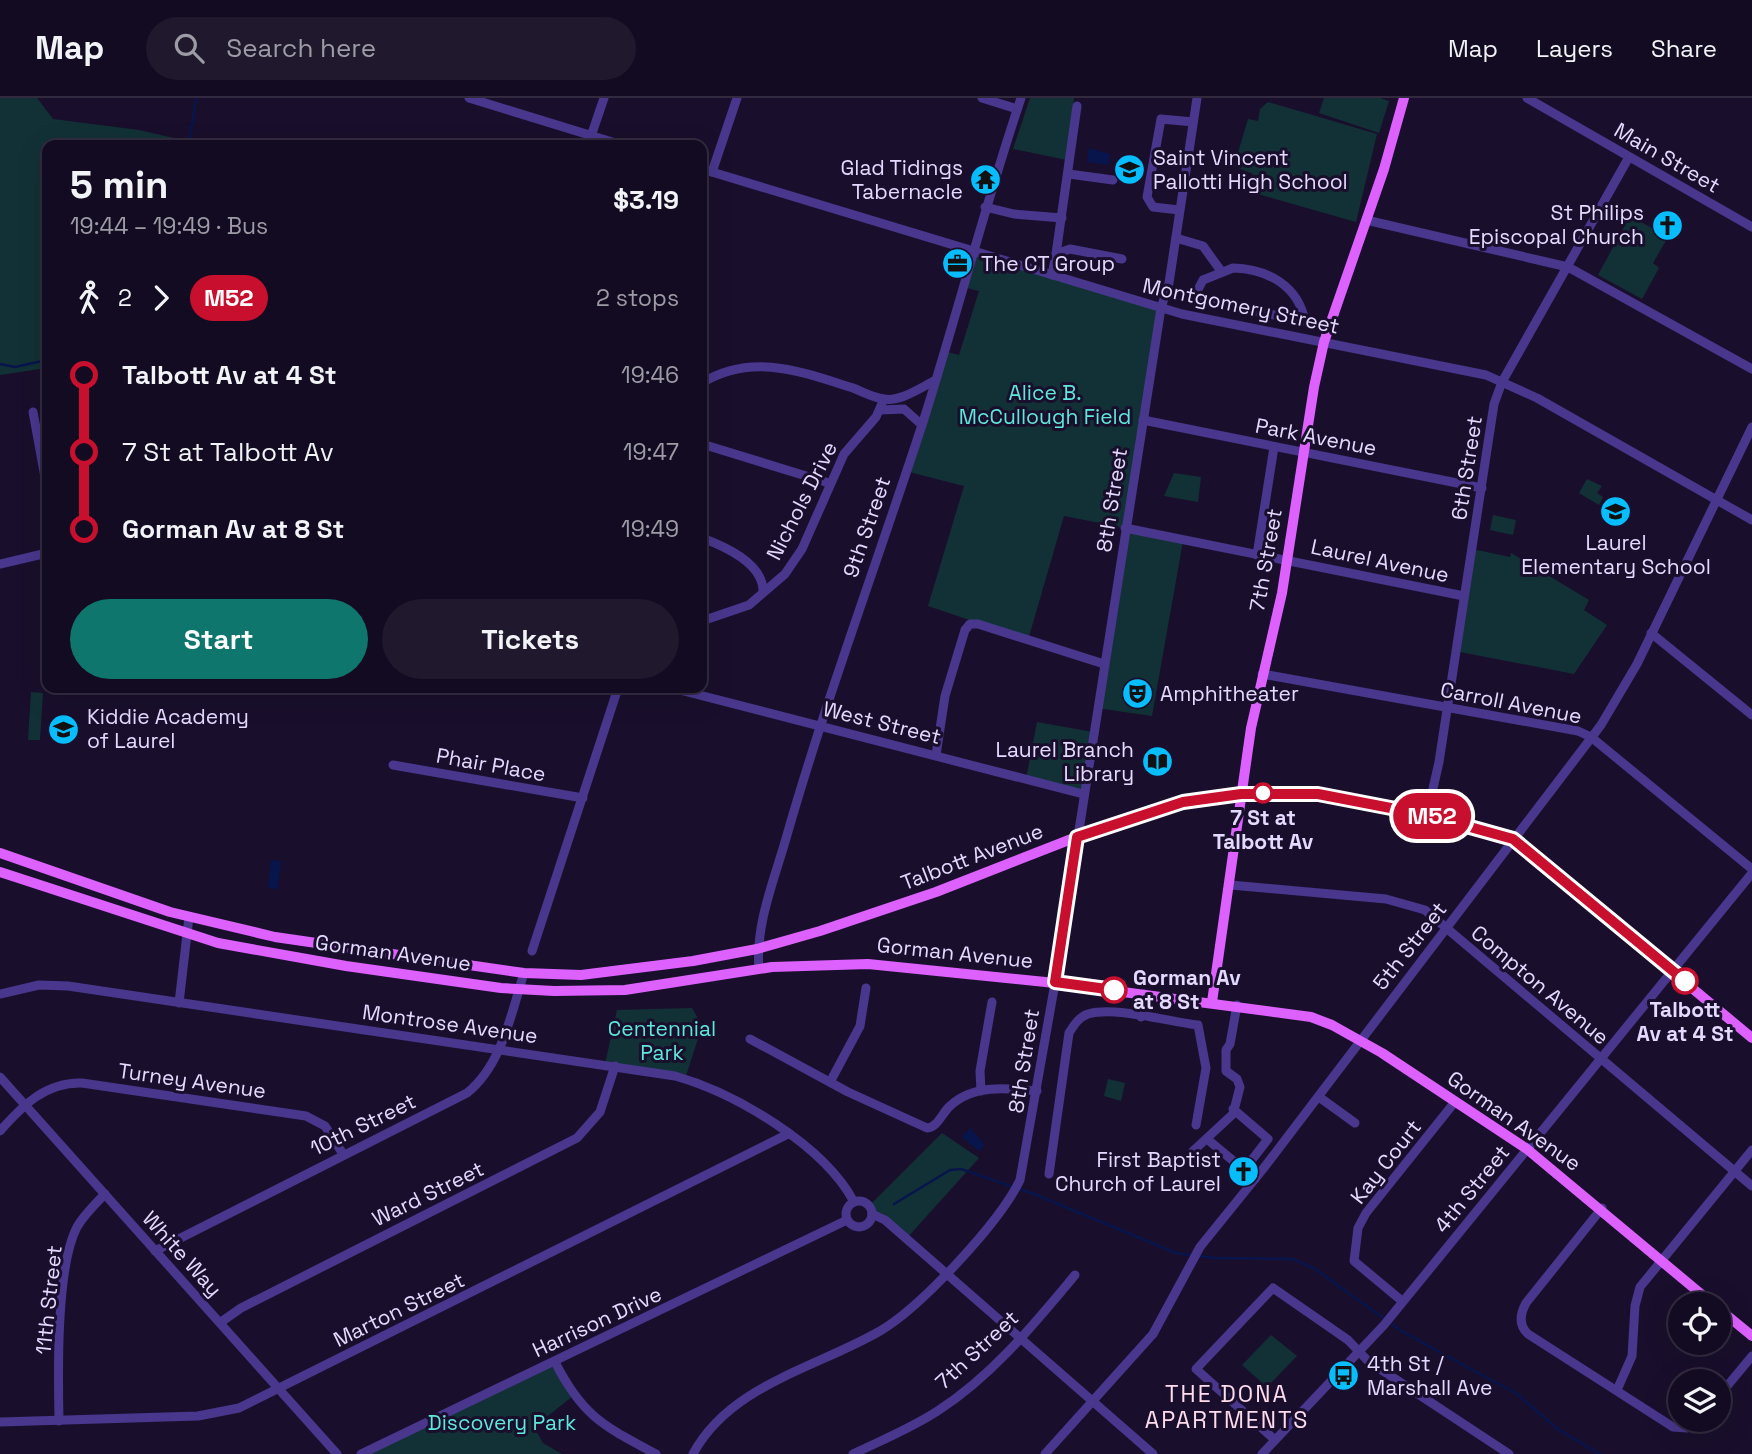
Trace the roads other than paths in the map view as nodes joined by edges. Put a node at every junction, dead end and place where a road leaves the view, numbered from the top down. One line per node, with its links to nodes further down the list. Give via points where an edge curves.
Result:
1 (469, 98): 14 (street)
2 (604, 98): 15 (street)
3 (737, 98): 17 (street)
4 (982, 98): 11 (street)
5 (1021, 98): 11 (street, 9th Street)
6 (1197, 98): 12 (street, 8th Street)
7 (1404, 98): 13 (main road, 7th Street)
8 (1410, 98): 13 (main road, 7th Street)
9 (1527, 98): 16 (street, Main Street)
10 (1077, 106): 18 (street)
11 (1017, 109): 20 (street, 9th Street)
12 (1193, 122): 21 (street, 8th Street); 21 (street, via 1161,119 1147,197 1153,207)
13 (1395, 133): 23 (main road, 7th Street)
14 (587, 140)
15 (590, 140)
16 (1629, 157): 24 (street, Main Street); 29 (street, 6th Street)
17 (707, 170): 26 (street, Montgomery Street)
18 (1069, 174): 19 (street); 22 (street)
19 (1114, 180)
20 (985, 208): 22 (street); 26 (street, 9th Street)
21 (1179, 210): 25 (street, 8th Street)
22 (1062, 218): 27 (street)
23 (1366, 219): 29 (street); 33 (main road, 7th Street)
24 (1751, 223)
25 (1176, 237): 30 (street, via 1203,246); 32 (street, 8th Street)
26 (973, 250): 31 (street, Montgomery Street); 36 (street, 9th Street)
27 (1056, 254): 28 (street, via 1070,249); 31 (street)
28 (1122, 259)
29 (1568, 267): 34 (street); 37 (street, 6th Street)
30 (1221, 271): 30 (street, via 1203,280 1194,299 1305,321 1298,301 1280,281 1256,270)
31 (1052, 275): 32 (street, Montgomery Street)
32 (1161, 308): 33 (street, Montgomery Street); 41 (street, 8th Street)
33 (1324, 342): 37 (street, Montgomery Street, via 1448,366); 46 (main road, 7th Street)
34 (1752, 369)
35 (707, 381): 38 (street, via 738,367 765,364)
36 (934, 381): 38 (street); 42 (street, 9th Street)
37 (1502, 382): 49 (street, 6th Street, via 1492,415); 50 (street, Montgomery Street)
38 (884, 400): 39 (street, Nichols Drive)
39 (880, 410): 42 (street, via 904,409); 48 (street, Nichols Drive, via 844,454)
40 (33, 412): 47 (street)
41 (1143, 421): 45 (street, Park Avenue); 52 (street, 8th Street)
42 (922, 425): 68 (street, 9th Street)
43 (1752, 427): 50 (street, 5th Street)
44 (707, 446): 48 (street)
45 (1273, 447): 46 (street, Park Avenue); 55 (street)
46 (1304, 453): 49 (street, Park Avenue); 56 (main road, 7th Street)
47 (42, 461)
48 (830, 483): 58 (street, Nichols Drive, via 794,562)
49 (1482, 488): 59 (street, 6th Street)
50 (1714, 500): 51 (street, Montgomery Street); 61 (street, 5th Street)
51 (1752, 520)
52 (1125, 528): 55 (street, Laurel Avenue); 62 (street, 8th Street)
53 (707, 540): 58 (street, via 754,569)
54 (42, 553): 57 (street)
55 (1257, 555): 56 (street, Laurel Avenue)
56 (1287, 560): 59 (street, Laurel Avenue); 63 (main road, 7th Street)
57 (0, 564)
58 (763, 590): 60 (street, Nichols Drive, via 741,609)
59 (1464, 596): 66 (street, 6th Street)
60 (707, 619)
61 (1651, 633): 67 (street); 69 (street, 5th Street, via 1614,705)
62 (1104, 664): 70 (street, via 970,624 948,684); 72 (street, 8th Street)
63 (1262, 674): 66 (street, Carroll Avenue); 73 (main road, 7th Street)
64 (616, 693): 74 (street)
65 (693, 693): 68 (street, West Street)
66 (1447, 708): 69 (street, Carroll Avenue, via 1558,725); 75 (street, 6th Street)
67 (1752, 715)
68 (820, 724): 70 (street, West Street); 85 (street, 9th Street)
69 (1591, 737): 77 (street, 5th Street); 79 (street, Carroll Avenue)
70 (936, 755): 72 (street, West Street)
71 (393, 765): 74 (street, Phair Place)
72 (1083, 794): 76 (street, 8th Street)
73 (1241, 794): 75 (main road, Talbott Avenue, via 1318,794); 76 (main road, Talbott Avenue, via 1183,802); 81 (main road, 7th Street)
74 (583, 799): 86 (street)
75 (1427, 815): 77 (main road, Talbott Avenue)
76 (1077, 837): 85 (main road, Talbott Avenue, via 877,913); 90 (street, 8th Street)
77 (1513, 839): 83 (street, 5th Street); 88 (main road, Talbott Avenue)
78 (0, 852): 82 (main road, Gorman Avenue)
79 (1752, 871): 88 (street, 4th Street)
80 (0, 872): 84 (main road, Gorman Avenue)
81 (1231, 885): 83 (street, Compton Avenue, via 1404,902 1425,910); 96 (main road, 7th Street)
82 (189, 918): 84 (street); 89 (main road, Gorman Avenue, via 275,937)
83 (1447, 929): 102 (street, 5th Street); 104 (street, Compton Avenue)
84 (188, 936): 92 (main road, Gorman Avenue, via 297,958); 97 (street)
85 (757, 949): 87 (street, 9th Street); 89 (main road, Gorman Avenue, via 623,972)
86 (532, 951)
87 (759, 969): 90 (main road, Gorman Avenue, via 867,964); 92 (main road, Gorman Avenue, via 625,990)
88 (1672, 971): 100 (main road, Talbott Avenue); 104 (street, 4th Street)
89 (524, 973): 92 (street, 10th Street)
90 (1055, 982): 94 (main road, Gorman Avenue); 109 (street, 8th Street)
91 (866, 988): 107 (street, via 860,1026)
92 (519, 990): 103 (street, 10th Street)
93 (0, 994): 97 (street, Montrose Avenue, via 56,985)
94 (1144, 994): 96 (main road, Gorman Avenue); 99 (street)
95 (992, 1002): 108 (street)
96 (1212, 1002): 98 (main road, Gorman Avenue)
97 (179, 1003): 103 (street, Montrose Avenue)
98 (1237, 1005): 102 (main road, Gorman Avenue, via 1311,1017); 113 (street, via 1225,1059 1226,1071 1240,1087)
99 (1141, 1017): 115 (street, via 1198,1026 1206,1068); 125 (street, via 1096,1013 1074,1024 1066,1049)
100 (1752, 1038)
101 (750, 1039): 107 (street)
102 (1360, 1040): 110 (street, 5th Street); 111 (main road, Gorman Avenue)
103 (498, 1049): 105 (street, Montrose Avenue); 122 (street, 10th Street, via 485,1076 467,1093)
104 (1601, 1058): 119 (street, 4th Street); 124 (street, Compton Avenue)
105 (615, 1066): 117 (street, Montrose Avenue, via 710,1087 755,1110); 140 (street, Ward Street, via 600,1112 577,1138 275,1290)
106 (0, 1077): 112 (street, White Way)
107 (831, 1082): 108 (street, via 927,1128 957,1100)
108 (981, 1091): 109 (street)
109 (1037, 1091): 135 (street, 8th Street, via 1020,1180)
110 (1319, 1097): 114 (street); 126 (street, 5th Street)
111 (1454, 1103): 119 (main road, Gorman Avenue); 138 (street, Kay Court, via 1358,1228 1354,1261)
112 (26, 1107): 116 (street, Turney Avenue); 122 (street, Turney Avenue, via 47,1088 68,1083 295,1113 325,1126); 128 (street, White Way)
113 (1233, 1109): 118 (street, via 1227,1122); 123 (street, via 1268,1139)
114 (1355, 1123)
115 (1196, 1125)
116 (0, 1131)
117 (788, 1134): 129 (street, Montrose Avenue, via 845,1185); 147 (street, Marton Street)
118 (1207, 1139): 121 (street); 123 (street)
119 (1527, 1149): 130 (main road, Gorman Avenue); 138 (street, 4th Street)
120 (1752, 1150): 124 (street)
121 (1192, 1152)
122 (343, 1154): 133 (street, 10th Street)
123 (1244, 1170): 126 (street)
124 (1734, 1172): 127 (street, Compton Avenue); 134 (street)
125 (1049, 1174)
126 (1255, 1179): 149 (street, 5th Street, via 1200,1247 1157,1329)
127 (1752, 1186)
128 (105, 1194): 133 (street, White Way); 150 (street, 11th Street, via 77,1226 68,1258 60,1324)
129 (854, 1202): 131 (street, via 866,1203); 132 (street, via 846,1211)
130 (1602, 1208): 134 (main road, Gorman Avenue); 148 (street, via 1526,1303 1521,1323 1528,1334)
131 (872, 1214): 132 (street, via 862,1226); 135 (street)
132 (847, 1220): 145 (street, Harrison Drive)
133 (155, 1251): 140 (street, White Way)
134 (1662, 1261): 137 (main road, Gorman Avenue); 148 (street, via 1637,1293 1632,1356)
135 (946, 1273): 142 (street); 157 (street, 8th Street, via 907,1312 880,1331 734,1406 714,1423)
136 (1075, 1275): 142 (street, 7th Street)
137 (1699, 1292)
138 (1402, 1301): 143 (street, 4th Street)
139 (1731, 1319): 141 (main road)
140 (221, 1322): 147 (street, White Way)
141 (1752, 1336)
142 (1022, 1338): 149 (street); 158 (street, 7th Street, via 980,1380 940,1410)
143 (1357, 1353): 153 (street, 4th Street); 153 (street, via 1348,1340 1273,1288 1196,1369); 162 (street)
144 (1752, 1356): 146 (street)
145 (555, 1362): 155 (street, Harrison Drive); 156 (street, via 573,1396 590,1415)
146 (1731, 1381)
147 (279, 1390): 150 (street, Marton Street, via 207,1416); 154 (street, White Way)
148 (1617, 1390): 152 (street)
149 (1094, 1402): 159 (street, 5th Street); 160 (street)
150 (59, 1421): 151 (street, Marton Street)
151 (0, 1422)
152 (1668, 1424)
153 (1275, 1440): 161 (street, 4th Street)
154 (337, 1454)
155 (361, 1454)
156 (656, 1454)
157 (692, 1454)
158 (853, 1454)
159 (1045, 1454)
160 (1153, 1454)
161 (1262, 1454)
162 (1509, 1454)

